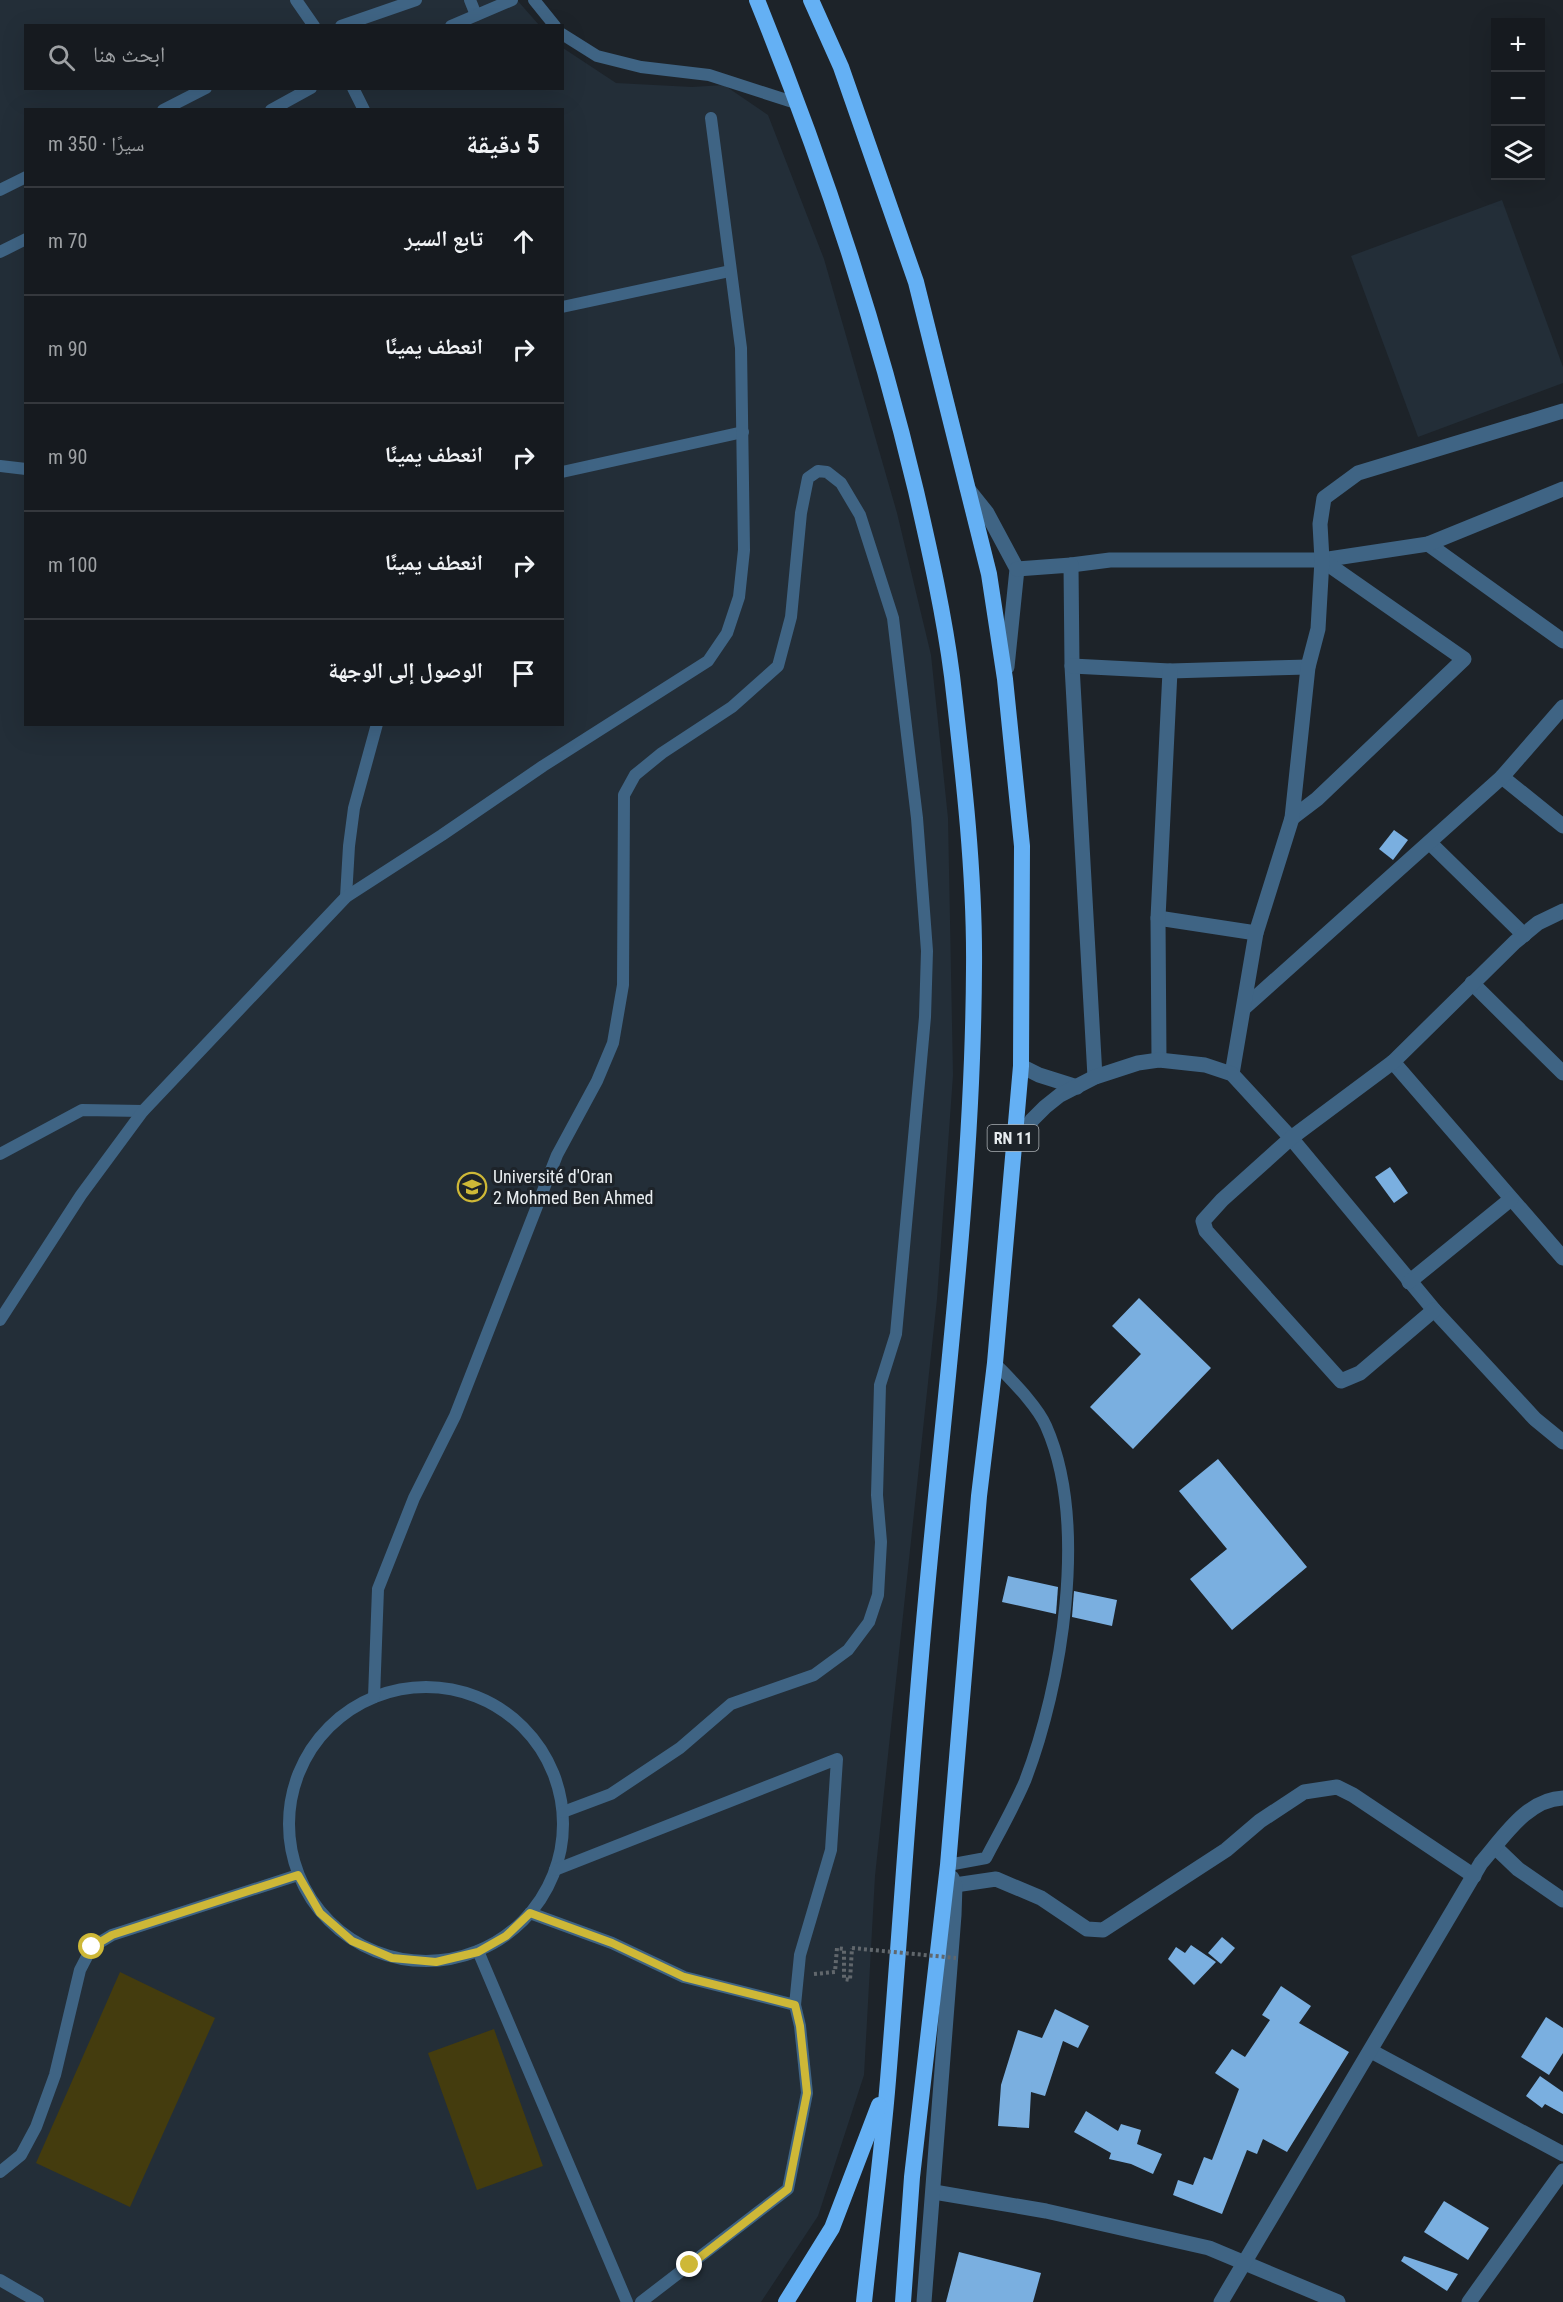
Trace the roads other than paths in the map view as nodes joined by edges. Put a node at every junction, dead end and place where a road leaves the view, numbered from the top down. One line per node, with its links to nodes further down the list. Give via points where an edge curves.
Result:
1 (296, 0): 9 (lane)
2 (417, 0): 10 (lane)
3 (470, 0): 8 (lane)
4 (512, 0): 8 (lane)
5 (534, 0): 12 (lane)
6 (757, 0): 17 (highway, RN 11)
7 (811, 0): 33 (highway, RN 11, via 841,67 916,282)
8 (476, 15): 11 (lane)
9 (313, 24)
10 (347, 24)
11 (456, 24)
12 (553, 24)
13 (564, 35): 17 (lane, via 597,56 641,67 709,75)
14 (202, 90): 18 (lane)
15 (307, 90): 19 (lane)
16 (354, 90): 20 (lane)
17 (799, 104): 89 (highway, RN 11, via 866,300 929,549 951,670 968,840 975,962 972,1086 953,1332 909,1780)
18 (167, 108)
19 (275, 108)
20 (363, 108)
21 (711, 118): 26 (lane)
22 (24, 178): 23 (lane)
23 (0, 190)
24 (24, 240): 25 (lane)
25 (0, 252)
26 (730, 271): 27 (lane); 29 (lane, via 741,348)
27 (564, 307)
28 (1563, 411): 36 (street, via 1358,472 1324,498 1320,524)
29 (742, 432): 32 (lane); 50 (lane, via 744,550 739,597 727,633 708,662 553,759)
30 (0, 466): 31 (lane)
31 (24, 469)
32 (564, 472)
33 (966, 486): 38 (street, via 987,513); 43 (highway, RN 11, via 989,574)
34 (1563, 489): 35 (street)
35 (1428, 544): 36 (street); 39 (street)
36 (1322, 560): 37 (street, via 1110,560); 41 (street, via 1318,629); 47 (street, via 1464,659 1317,799)
37 (1071, 565): 38 (street); 40 (street)
38 (1017, 568): 43 (street)
39 (1563, 641)
40 (1072, 666): 42 (street); 62 (street)
41 (1308, 667): 42 (street); 47 (street)
42 (1170, 671): 52 (street)
43 (1005, 679): 59 (highway, RN 11, via 1022,846)
44 (1563, 707): 46 (street)
45 (376, 726): 50 (lane, via 354,808)
46 (1502, 777): 48 (street); 49 (street)
47 (1292, 818): 53 (street)
48 (1563, 826)
49 (1430, 843): 54 (street); 56 (street)
50 (346, 897): 64 (lane)
51 (1563, 911): 54 (street)
52 (1158, 918): 53 (street); 57 (street)
53 (1256, 933): 56 (street)
54 (1524, 935): 55 (street)
55 (1472, 983): 58 (street); 60 (street)
56 (1244, 1008): 61 (street)
57 (1159, 1060): 61 (street, via 1205,1065); 62 (street)
58 (1393, 1062): 65 (street); 68 (street)
59 (1021, 1066): 63 (street, via 1039,1076); 66 (highway, RN 11)
60 (1563, 1072)
61 (1232, 1074): 65 (street)
62 (1095, 1077): 63 (street)
63 (1077, 1087): 66 (street, via 1032,1120)
64 (143, 1111): 67 (lane, via 82,1110); 72 (lane, via 81,1195)
65 (1291, 1138): 70 (street); 71 (street, via 1209,1214 1203,1221 1206,1231 1341,1381 1360,1373)
66 (1012, 1151): 73 (highway, RN 11)
67 (0, 1154)
68 (1511, 1199): 69 (street); 70 (street)
69 (1563, 1258)
70 (1409, 1282): 71 (street)
71 (1434, 1311): 74 (street, via 1535,1419)
72 (0, 1320)
73 (994, 1363): 79 (highway, RN 11); 79 (lane, via 1046,1424 1061,1469 1067,1518 1065,1610 1048,1707 1023,1784 986,1858)
74 (1563, 1442)
75 (374, 1697): 77 (lane, via 416,1687 448,1689 498,1707 530,1734 552,1770); 77 (lane, via 378,1589 414,1498 455,1416 557,1155 613,1043 623,985 624,795 634,775 732,707 778,666 790,617 808,478 818,471 828,472 841,483 860,515 893,618 917,818 927,951 925,1017 896,1334 880,1385 878,1595 869,1622 848,1650 814,1675 731,1704 680,1749 611,1794); 81 (lane, via 338,1719 309,1751 292,1791 289,1833)
76 (1563, 1798): 78 (street, via 1551,1799 1520,1817)
77 (563, 1812): 80 (lane, via 562,1842)
78 (1495, 1847): 82 (street); 84 (street, via 1518,1869)
79 (948, 1865): 83 (street); 101 (highway, RN 11, via 912,2176)
80 (555, 1870): 85 (lane); 87 (lane, via 837,1759 831,1850 800,1955)
81 (298, 1875): 86 (lane, via 320,1913 352,1941 392,1958 436,1962); 92 (lane, via 112,1935 92,1947 80,1970 55,2075 36,2127 21,2155)
82 (1474, 1876): 83 (street, via 1337,1787 1304,1792 1226,1850 1104,1930 1087,1929 1041,1898 996,1879); 88 (street)
83 (955, 1885): 93 (street)
84 (1563, 1899)
85 (530, 1913): 86 (lane, via 506,1936); 87 (lane, via 612,1943 684,1977)
86 (478, 1952): 97 (lane)
87 (795, 2005): 98 (lane, via 807,2093 788,2189)
88 (1371, 2050): 90 (street); 94 (street)
89 (887, 2085): 99 (highway, via 832,2228); 100 (highway, RN 11)
90 (1563, 2154)
91 (1563, 2171): 105 (street)
92 (0, 2172)
93 (934, 2192): 94 (street, via 1046,2211 1209,2248); 102 (street)
94 (1244, 2262): 103 (street); 104 (street)
95 (0, 2280): 96 (lane)
96 (38, 2302)
97 (627, 2302)
98 (641, 2302)
99 (786, 2302)
100 (864, 2302)
101 (903, 2302)
102 (924, 2302)
103 (1221, 2302)
104 (1338, 2302)
105 (1469, 2302)

